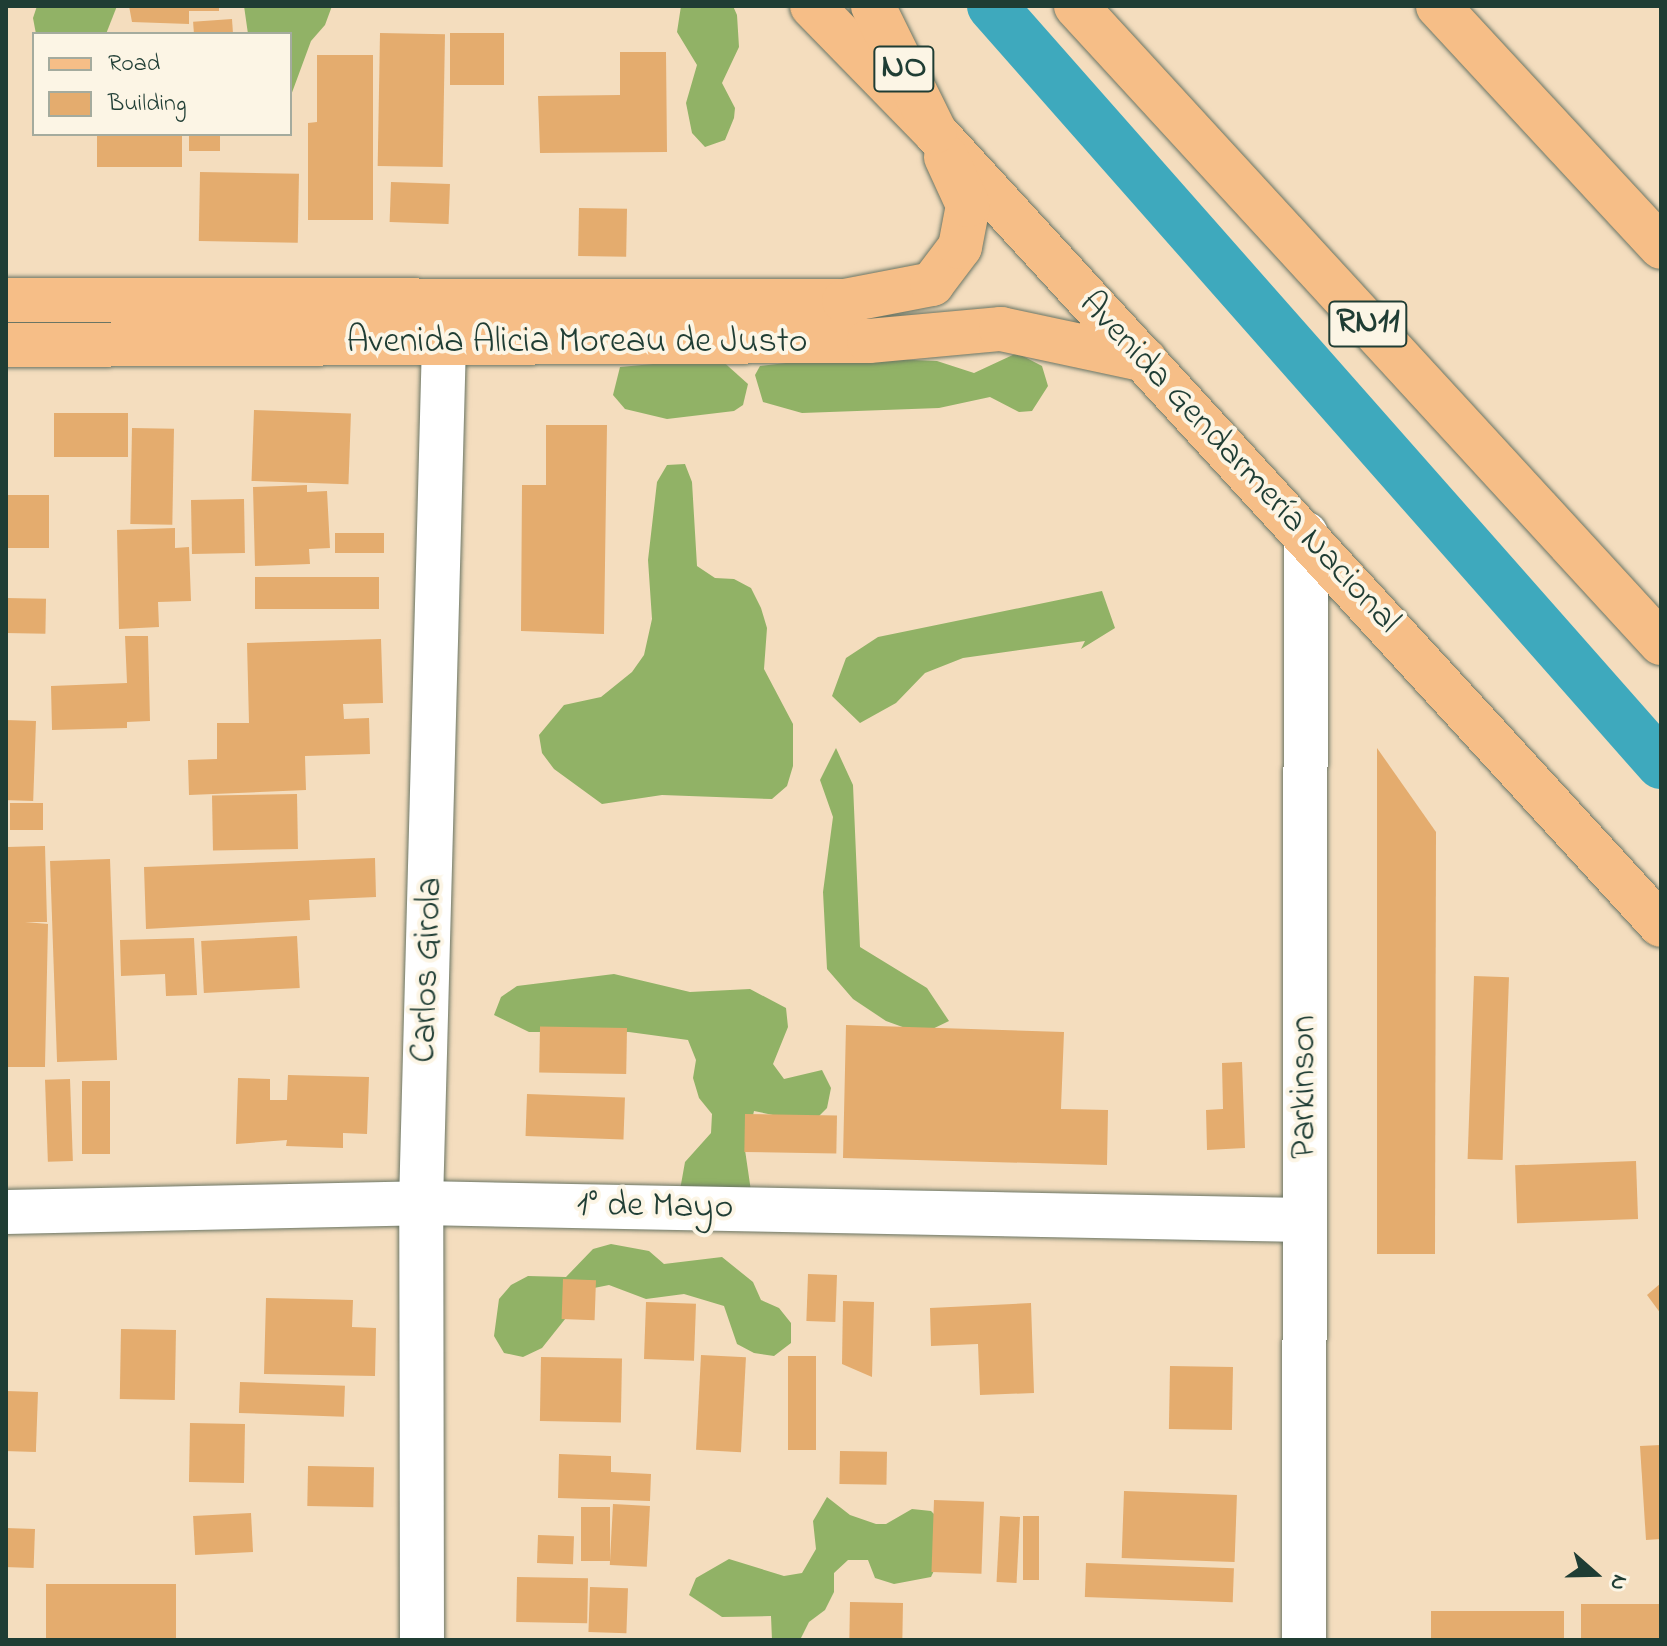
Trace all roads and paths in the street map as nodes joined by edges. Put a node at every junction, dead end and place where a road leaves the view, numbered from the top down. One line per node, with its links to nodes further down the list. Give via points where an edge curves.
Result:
1 (812, 6): 5 (main road, Avenida Gendarmería Nacional)
2 (873, 6): 5 (main road, NO)
3 (1076, 6): 13 (main road, RN11)
4 (1438, 6): 6 (main road)
5 (935, 132): 8 (main road, Avenida Alicia Moreau de Justo, via 968,205 960,247 932,284 844,301); 11 (main road, Avenida Gendarmería Nacional)
6 (1661, 247)
7 (6, 300): 8 (main road, Avenida Alicia Moreau de Justo); 10 (street)
8 (444, 301): 9 (street, Carlos Girola)
9 (447, 344): 10 (main road, Avenida Alicia Moreau de Justo); 11 (main road, Avenida Alicia Moreau de Justo, via 869,341 1001,329); 15 (street, Carlos Girola)
10 (8, 345)
11 (1145, 360): 12 (main road, Avenida Gendarmería Nacional)
12 (1306, 534): 14 (main road, Avenida Gendarmería Nacional); 17 (street, Parkinson)
13 (1661, 643)
14 (1661, 925)
15 (421, 1203): 16 (street, 1° de Mayo); 17 (street, 1° de Mayo); 18 (street, Carlos Girola)
16 (6, 1212)
17 (1305, 1220): 19 (street, Parkinson)
18 (422, 1640)
19 (1304, 1640)

